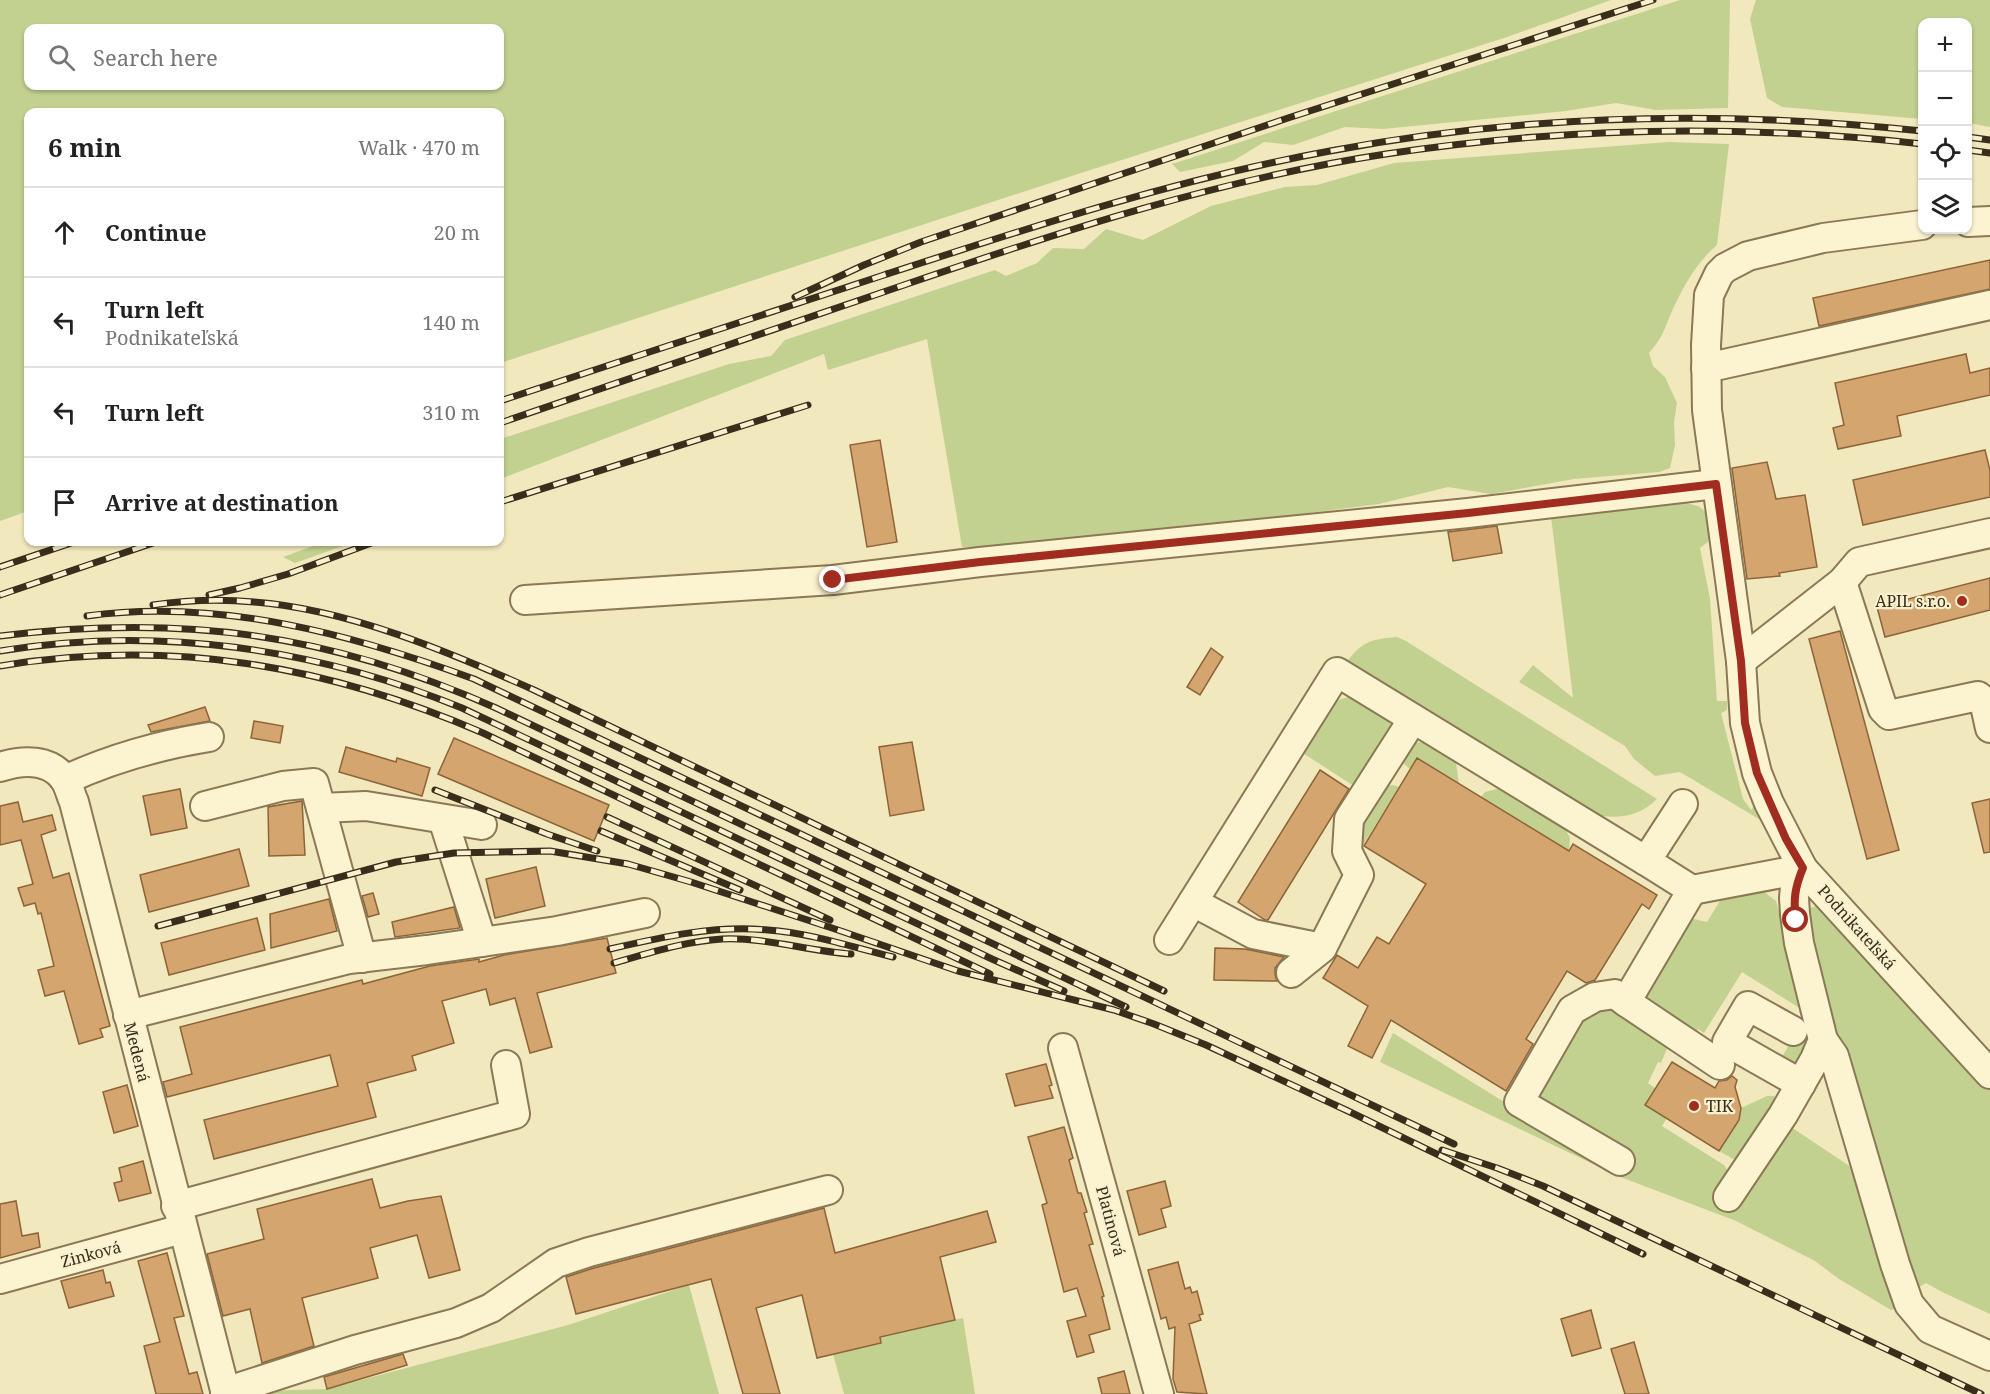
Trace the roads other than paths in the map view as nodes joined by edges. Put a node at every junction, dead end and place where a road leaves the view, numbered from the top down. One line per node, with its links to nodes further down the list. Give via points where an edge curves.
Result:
1 (1990, 221): 2 (street)
2 (1972, 222)
3 (1918, 226): 5 (street, Podnikateľská, via 1823,238 1748,256 1725,268 1709,295)
4 (1990, 305): 5 (street)
5 (1706, 368): 6 (street, Podnikateľská)
6 (1716, 484): 9 (street, via 833,580); 10 (street, Podnikateľská)
7 (1990, 533): 8 (street, via 1859,562)
8 (1842, 582): 10 (street); 12 (street, via 1883,709 1889,715 1978,696 1984,701)
9 (525, 600)
10 (1741, 661): 22 (street, Podnikateľská, via 1745,723 1757,773)
11 (1413, 719): 21 (street); 24 (street, via 1336,672); 28 (street, via 1349,819 1347,851 1359,875)
12 (1990, 728)
13 (209, 736): 15 (street, via 172,743)
14 (0, 767): 15 (street, via 33,761 51,768)
15 (65, 780): 32 (street, Medená)
16 (1683, 804): 21 (street)
17 (205, 806): 18 (street, via 283,786 314,783)
18 (321, 808): 19 (street, via 366,806); 29 (street)
19 (444, 819): 20 (street); 27 (street)
20 (482, 825)
21 (1646, 861): 23 (street)
22 (1803, 868): 23 (street); 34 (street, via 1796,886 1795,914); 38 (street, Podnikateľská)
23 (1692, 890): 31 (street)
24 (1193, 902): 26 (street); 28 (street, via 1253,934)
25 (645, 913): 27 (street)
26 (1169, 940)
27 (482, 942): 29 (street)
28 (1322, 948): 30 (street)
29 (362, 958): 32 (street)
30 (1291, 972)
31 (1626, 1002): 37 (street); 40 (street, via 1615,994 1595,998 1572,1010 1519,1102)
32 (128, 1015): 43 (street, Medená)
33 (1793, 1032): 39 (street, via 1748,1006 1726,1042)
34 (1823, 1040): 39 (street); 45 (street, via 1834,1056 1909,1304 1930,1329)
35 (1063, 1048): 47 (street, Platinová)
36 (506, 1065): 43 (street, Zinková, via 515,1114)
37 (1720, 1065)
38 (1990, 1074)
39 (1801, 1084): 42 (street)
40 (1620, 1161)
41 (828, 1190): 46 (street, via 567,1259 490,1308 456,1323 355,1350)
42 (1728, 1197)
43 (179, 1217): 44 (street, Zinková); 46 (street, Medená)
44 (0, 1279)
45 (1990, 1356)
46 (225, 1393)
47 (1158, 1394)

